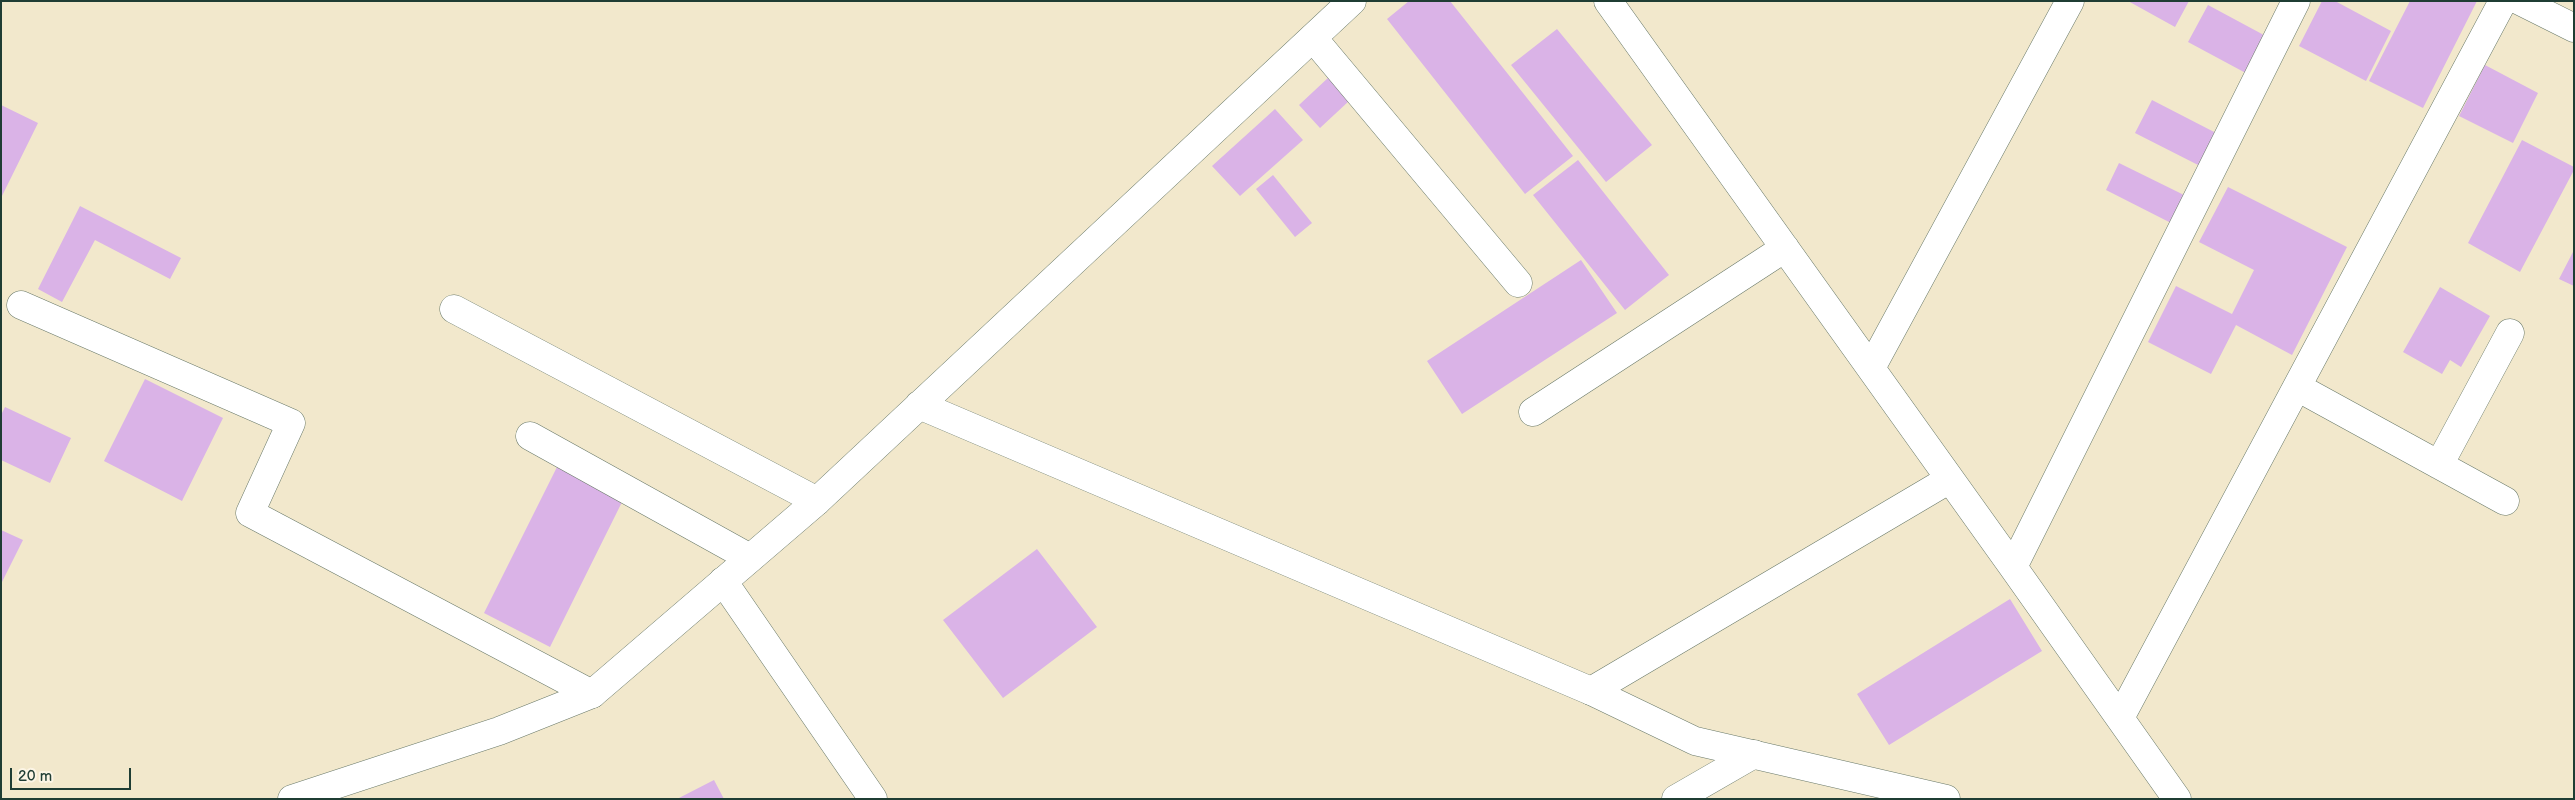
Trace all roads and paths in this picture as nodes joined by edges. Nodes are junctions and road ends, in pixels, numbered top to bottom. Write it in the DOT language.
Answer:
graph roads {
  1 [pos="1352,1"];
  2 [pos="1608,1"];
  3 [pos="2070,1"];
  4 [pos="2296,1"];
  5 [pos="2503,1"];
  6 [pos="2520,1"];
  7 [pos="2574,28"];
  8 [pos="1313,38"];
  9 [pos="1785,248"];
  10 [pos="1518,283"];
  11 [pos="21,305"];
  12 [pos="454,308"];
  13 [pos="2510,333"];
  14 [pos="1871,368"];
  15 [pos="2297,387"];
  16 [pos="919,405"];
  17 [pos="1533,412"];
  18 [pos="530,436"];
  19 [pos="2439,465"];
  20 [pos="1950,479"];
  21 [pos="817,501"];
  22 [pos="2505,501"];
  23 [pos="750,558"];
  24 [pos="2014,567"];
  25 [pos="723,581"];
  26 [pos="1590,691"];
  27 [pos="592,694"];
  28 [pos="2120,718"];
  29 [pos="1754,754"];
  30 [pos="1936,798"];
  31 [pos="292,799"];
  32 [pos="873,799"];
  33 [pos="1676,799"];
  34 [pos="2177,799"];
  1 -- 8 [label="street"];
  2 -- 9 [label="street"];
  3 -- 14 [label="street"];
  4 -- 24 [label="street"];
  5 -- 15 [label="street"];
  6 -- 7 [label="street"];
  8 -- 10 [label="street"];
  8 -- 16 [label="street"];
  9 -- 14 [label="street"];
  9 -- 17 [label="street"];
  11 -- 27 [label="street"];
  12 -- 21 [label="street"];
  13 -- 19 [label="street"];
  14 -- 20 [label="street"];
  15 -- 19 [label="street"];
  15 -- 28 [label="street"];
  16 -- 21 [label="street"];
  16 -- 26 [label="street"];
  18 -- 23 [label="street"];
  19 -- 22 [label="street"];
  20 -- 24 [label="street"];
  20 -- 26 [label="street"];
  21 -- 23 [label="street"];
  23 -- 25 [label="street"];
  24 -- 28 [label="street"];
  25 -- 27 [label="street"];
  25 -- 32 [label="street"];
  26 -- 29 [label="street"];
  27 -- 31 [label="street"];
  28 -- 34 [label="street"];
  29 -- 30 [label="street"];
  29 -- 33 [label="street"];
}
